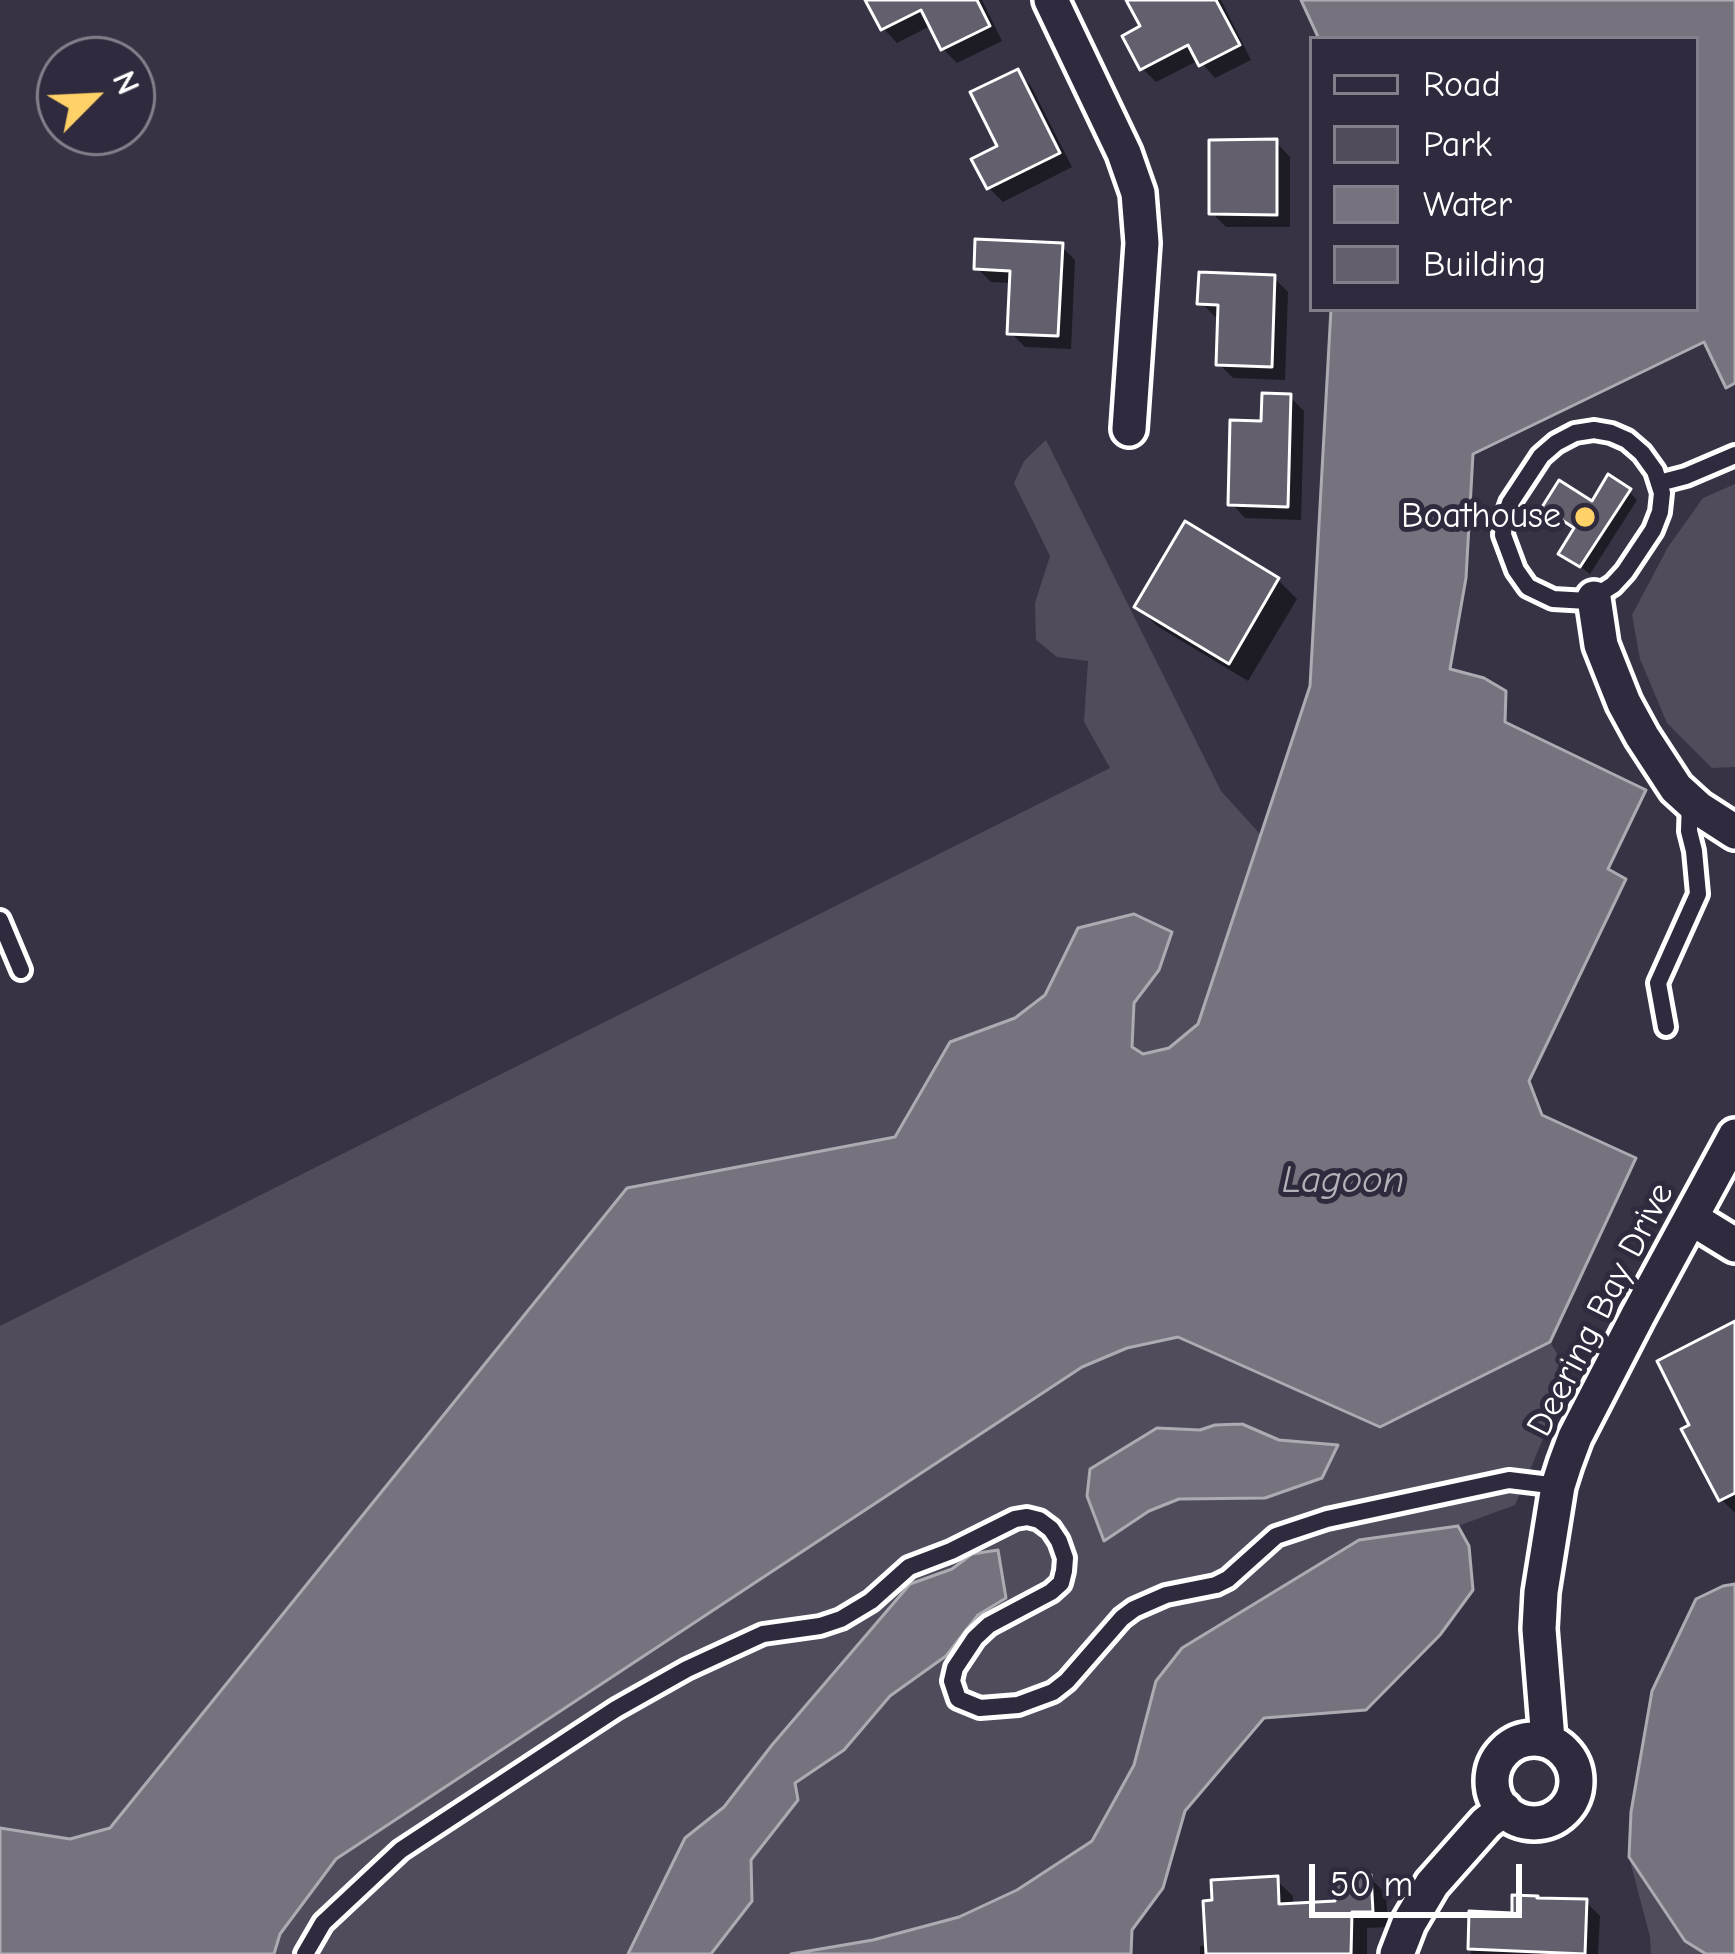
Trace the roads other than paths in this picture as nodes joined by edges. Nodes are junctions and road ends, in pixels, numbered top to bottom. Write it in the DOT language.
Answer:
graph roads {
  1 [pos="1051,0"];
  2 [pos="1130,429"];
  3 [pos="1735,455"];
  4 [pos="1659,483"];
  5 [pos="1594,598"];
  6 [pos="1690,801"];
  7 [pos="1735,832"];
  8 [pos="0,920"];
  9 [pos="21,970"];
  10 [pos="1666,1027"];
  11 [pos="1735,1136"];
  12 [pos="1691,1218"];
  13 [pos="1735,1245"];
  14 [pos="1558,1486"];
  15 [pos="1548,1741"];
  16 [pos="1504,1810"];
  17 [pos="304,1954"];
  18 [pos="1397,1954"];
  1 -- 2 [label="street"];
  3 -- 4 [label="lane"];
  4 -- 5 [label="lane"];
  4 -- 5 [label="lane"];
  5 -- 6 [label="street"];
  6 -- 7 [label="street"];
  6 -- 10 [label="lane"];
  8 -- 9 [label="lane"];
  11 -- 12 [label="street, Deering Bay Drive"];
  12 -- 13 [label="street"];
  12 -- 14 [label="street, Deering Bay Drive"];
  14 -- 15 [label="street, Deering Bay Drive"];
  14 -- 17 [label="lane"];
  15 -- 16 [label="street"];
  15 -- 16 [label="street, Deering Bay Drive"];
  16 -- 18 [label="street"];
}
